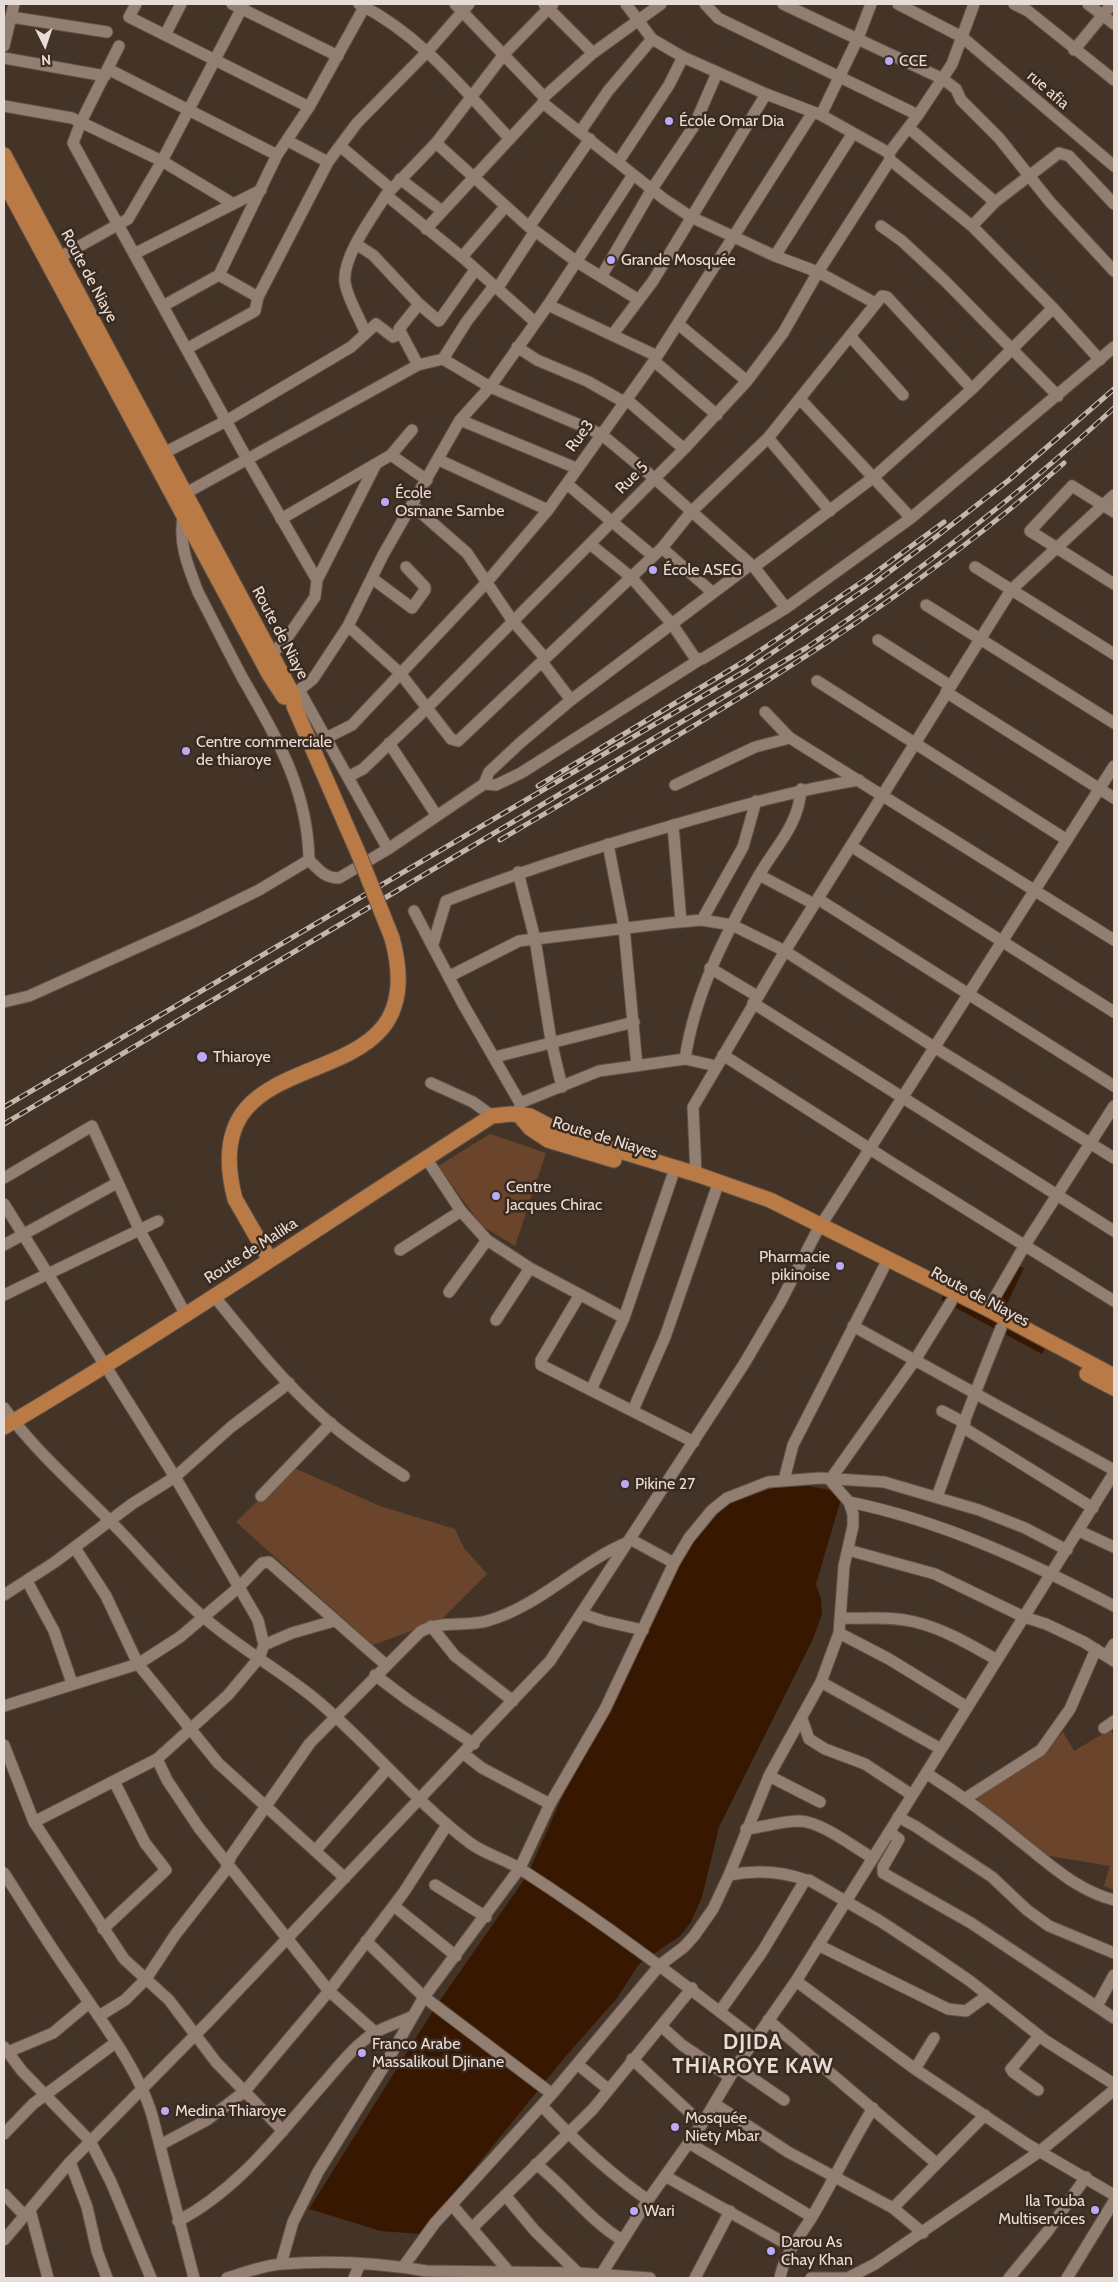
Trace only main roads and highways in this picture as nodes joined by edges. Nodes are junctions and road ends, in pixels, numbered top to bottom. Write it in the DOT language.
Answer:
graph roads {
  1 [pos="4,155"];
  2 [pos="4,181"];
  3 [pos="160,455"];
  4 [pos="296,697"];
  5 [pos="492,1116"];
  6 [pos="622,1157"];
  7 [pos="818,1229"];
  8 [pos="270,1260"];
  9 [pos="1114,1376"];
  10 [pos="1114,1388"];
  11 [pos="9,1424"];
  1 -- 3 [label="main road, Route de Niaye"];
  2 -- 3 [label="main road, Route de Niaye"];
  3 -- 4 [label="main road, Route de Niaye"];
  3 -- 4 [label="main road, Route de Niaye"];
  4 -- 8 [label="main road, bridge"];
  5 -- 6 [label="main road, Route de Niayes"];
  5 -- 8 [label="main road, Route de Malika"];
  6 -- 7 [label="main road, Route de Niayes"];
  6 -- 7 [label="main road, Route de Niayes"];
  7 -- 9 [label="main road, Route de Niayes"];
  7 -- 10 [label="main road, Route de Niayes"];
  8 -- 11 [label="main road, Route de Malika"];
}
